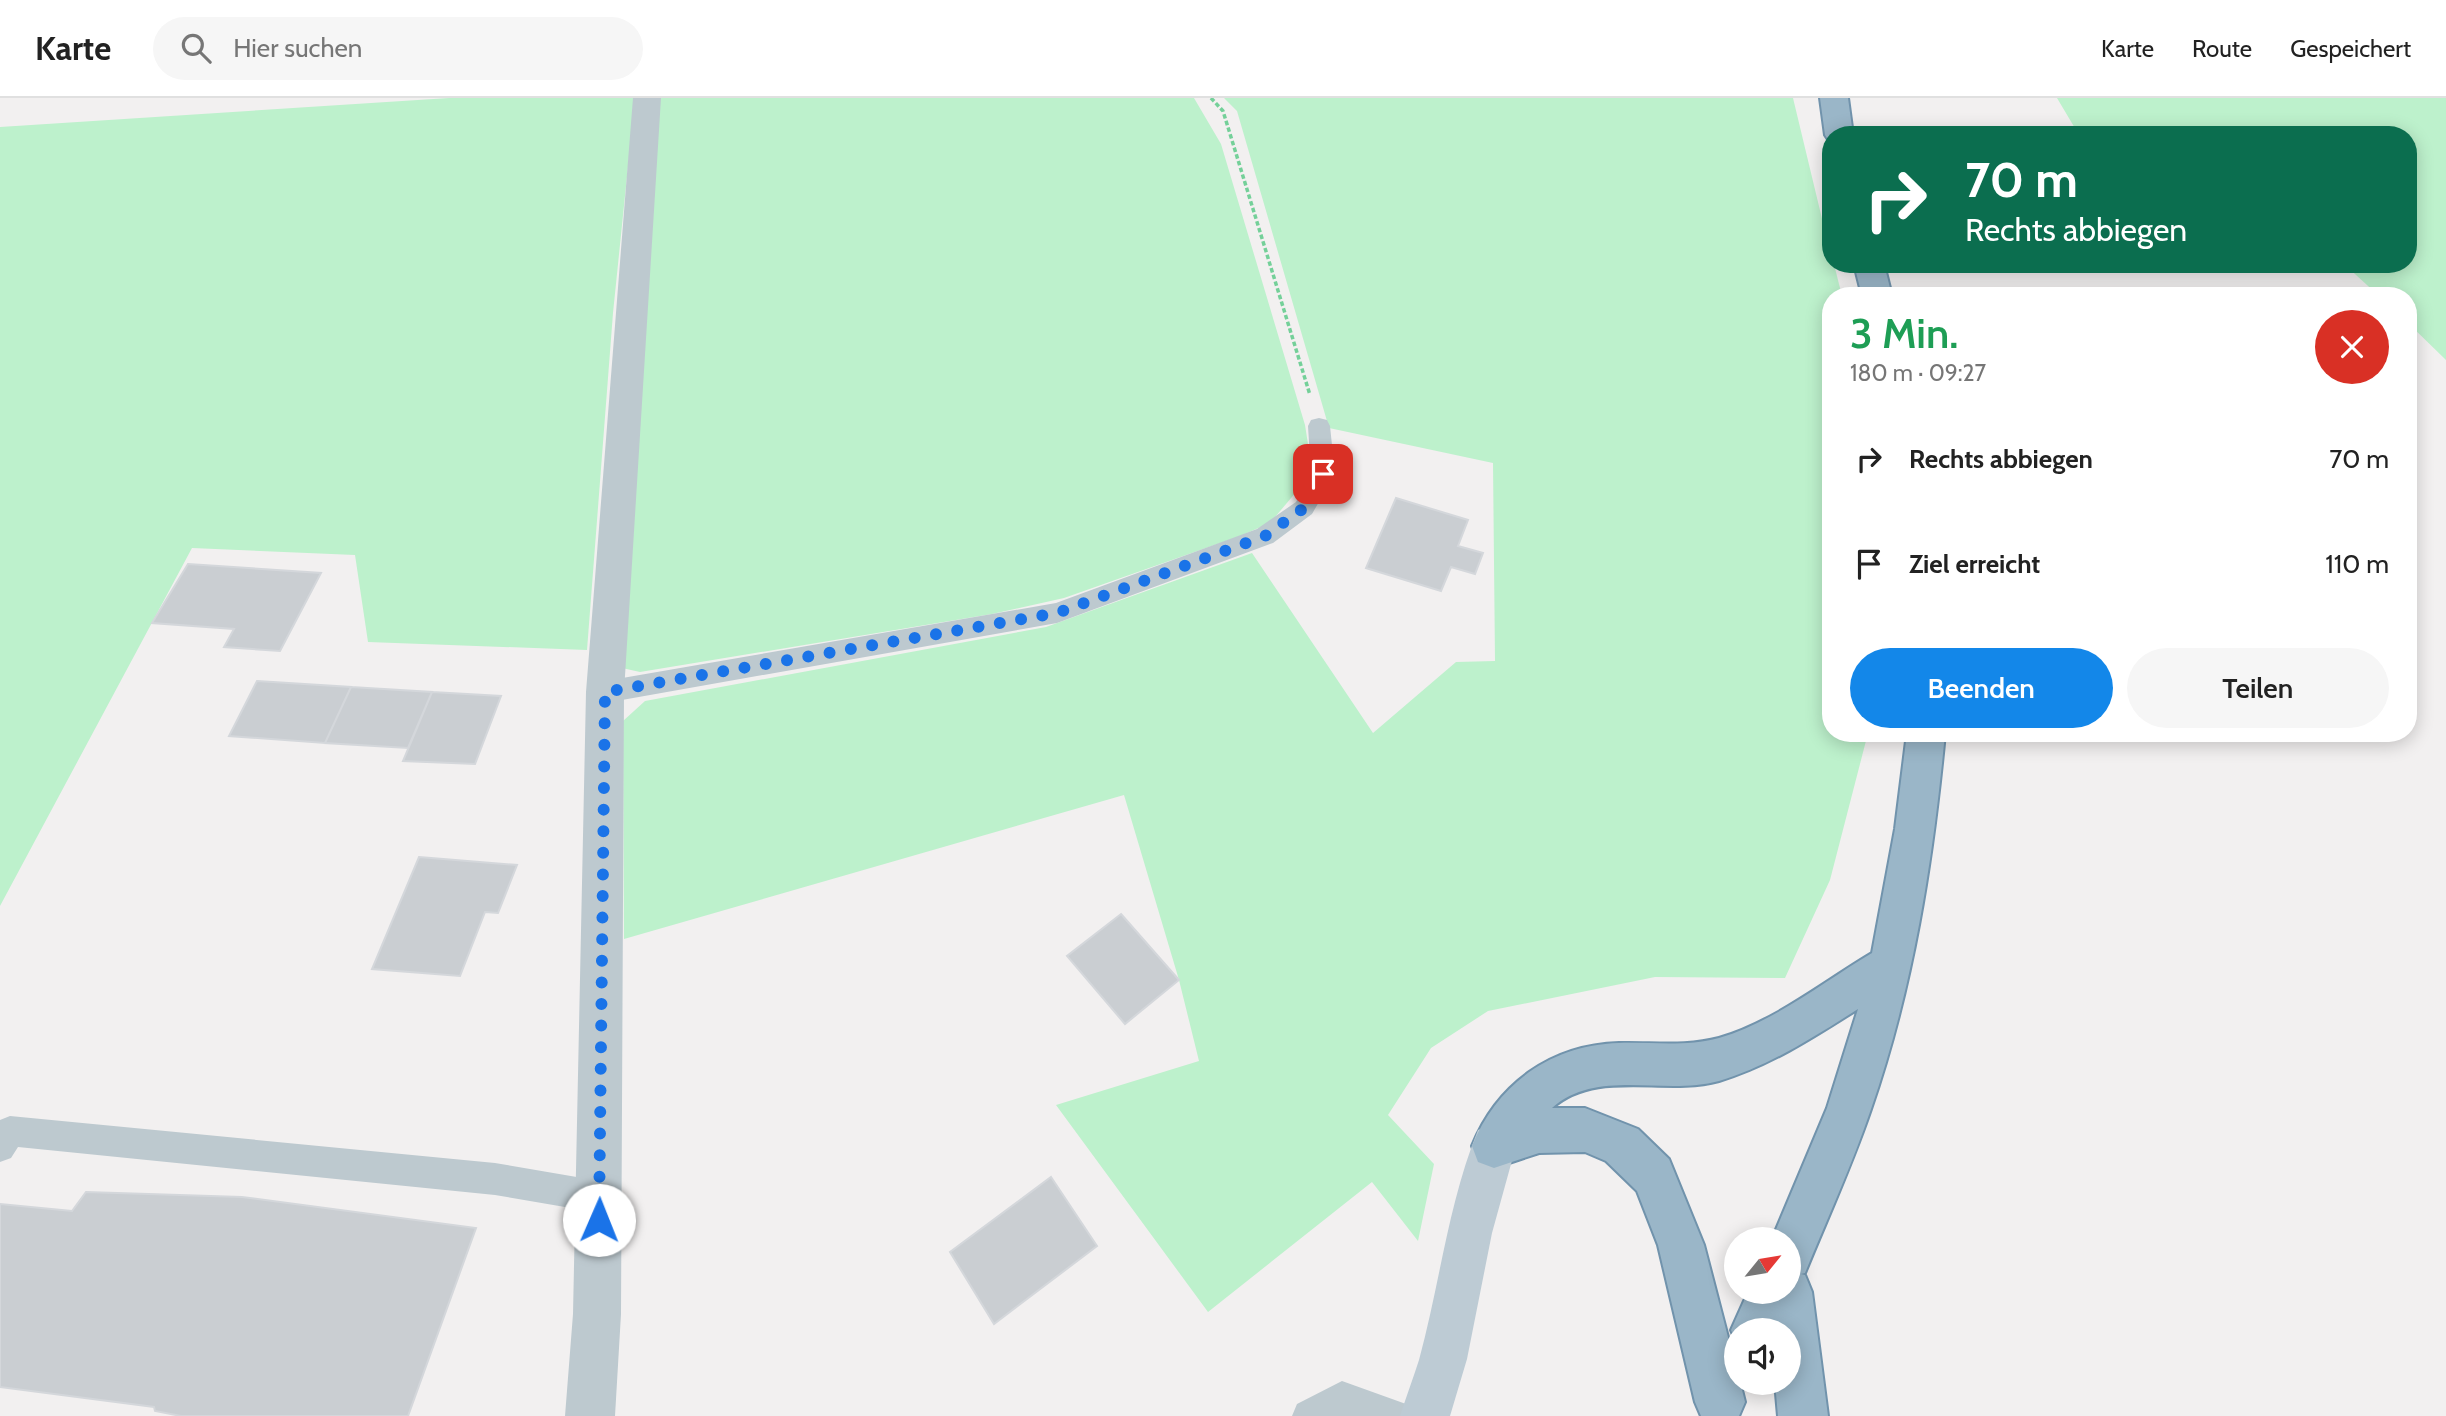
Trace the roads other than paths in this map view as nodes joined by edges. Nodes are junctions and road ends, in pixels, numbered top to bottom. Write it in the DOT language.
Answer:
graph roads {
  1 [pos="647,98"];
  2 [pos="1835,98"];
  3 [pos="1838,126"];
  4 [pos="1319,426"];
  5 [pos="605,692"];
  6 [pos="1925,742"];
  7 [pos="1889,965"];
  8 [pos="1494,1146"];
  9 [pos="0,1147"];
  10 [pos="600,1197"];
  11 [pos="1800,1227"];
  12 [pos="1789,1304"];
  13 [pos="1723,1396"];
  14 [pos="590,1416"];
  15 [pos="1309,1416"];
  16 [pos="1394,1416"];
  17 [pos="1425,1416"];
  18 [pos="1803,1416"];
  1 -- 5 [label="street"];
  2 -- 3 [label="highway"];
  4 -- 5 [label="lane"];
  5 -- 10 [label="street"];
  6 -- 7 [label="highway"];
  7 -- 8 [label="highway"];
  7 -- 11 [label="highway"];
  8 -- 13 [label="highway"];
  8 -- 17 [label="main road"];
  9 -- 10 [label="lane"];
  10 -- 14 [label="street"];
  12 -- 18 [label="highway"];
  15 -- 16 [label="lane"];
}
